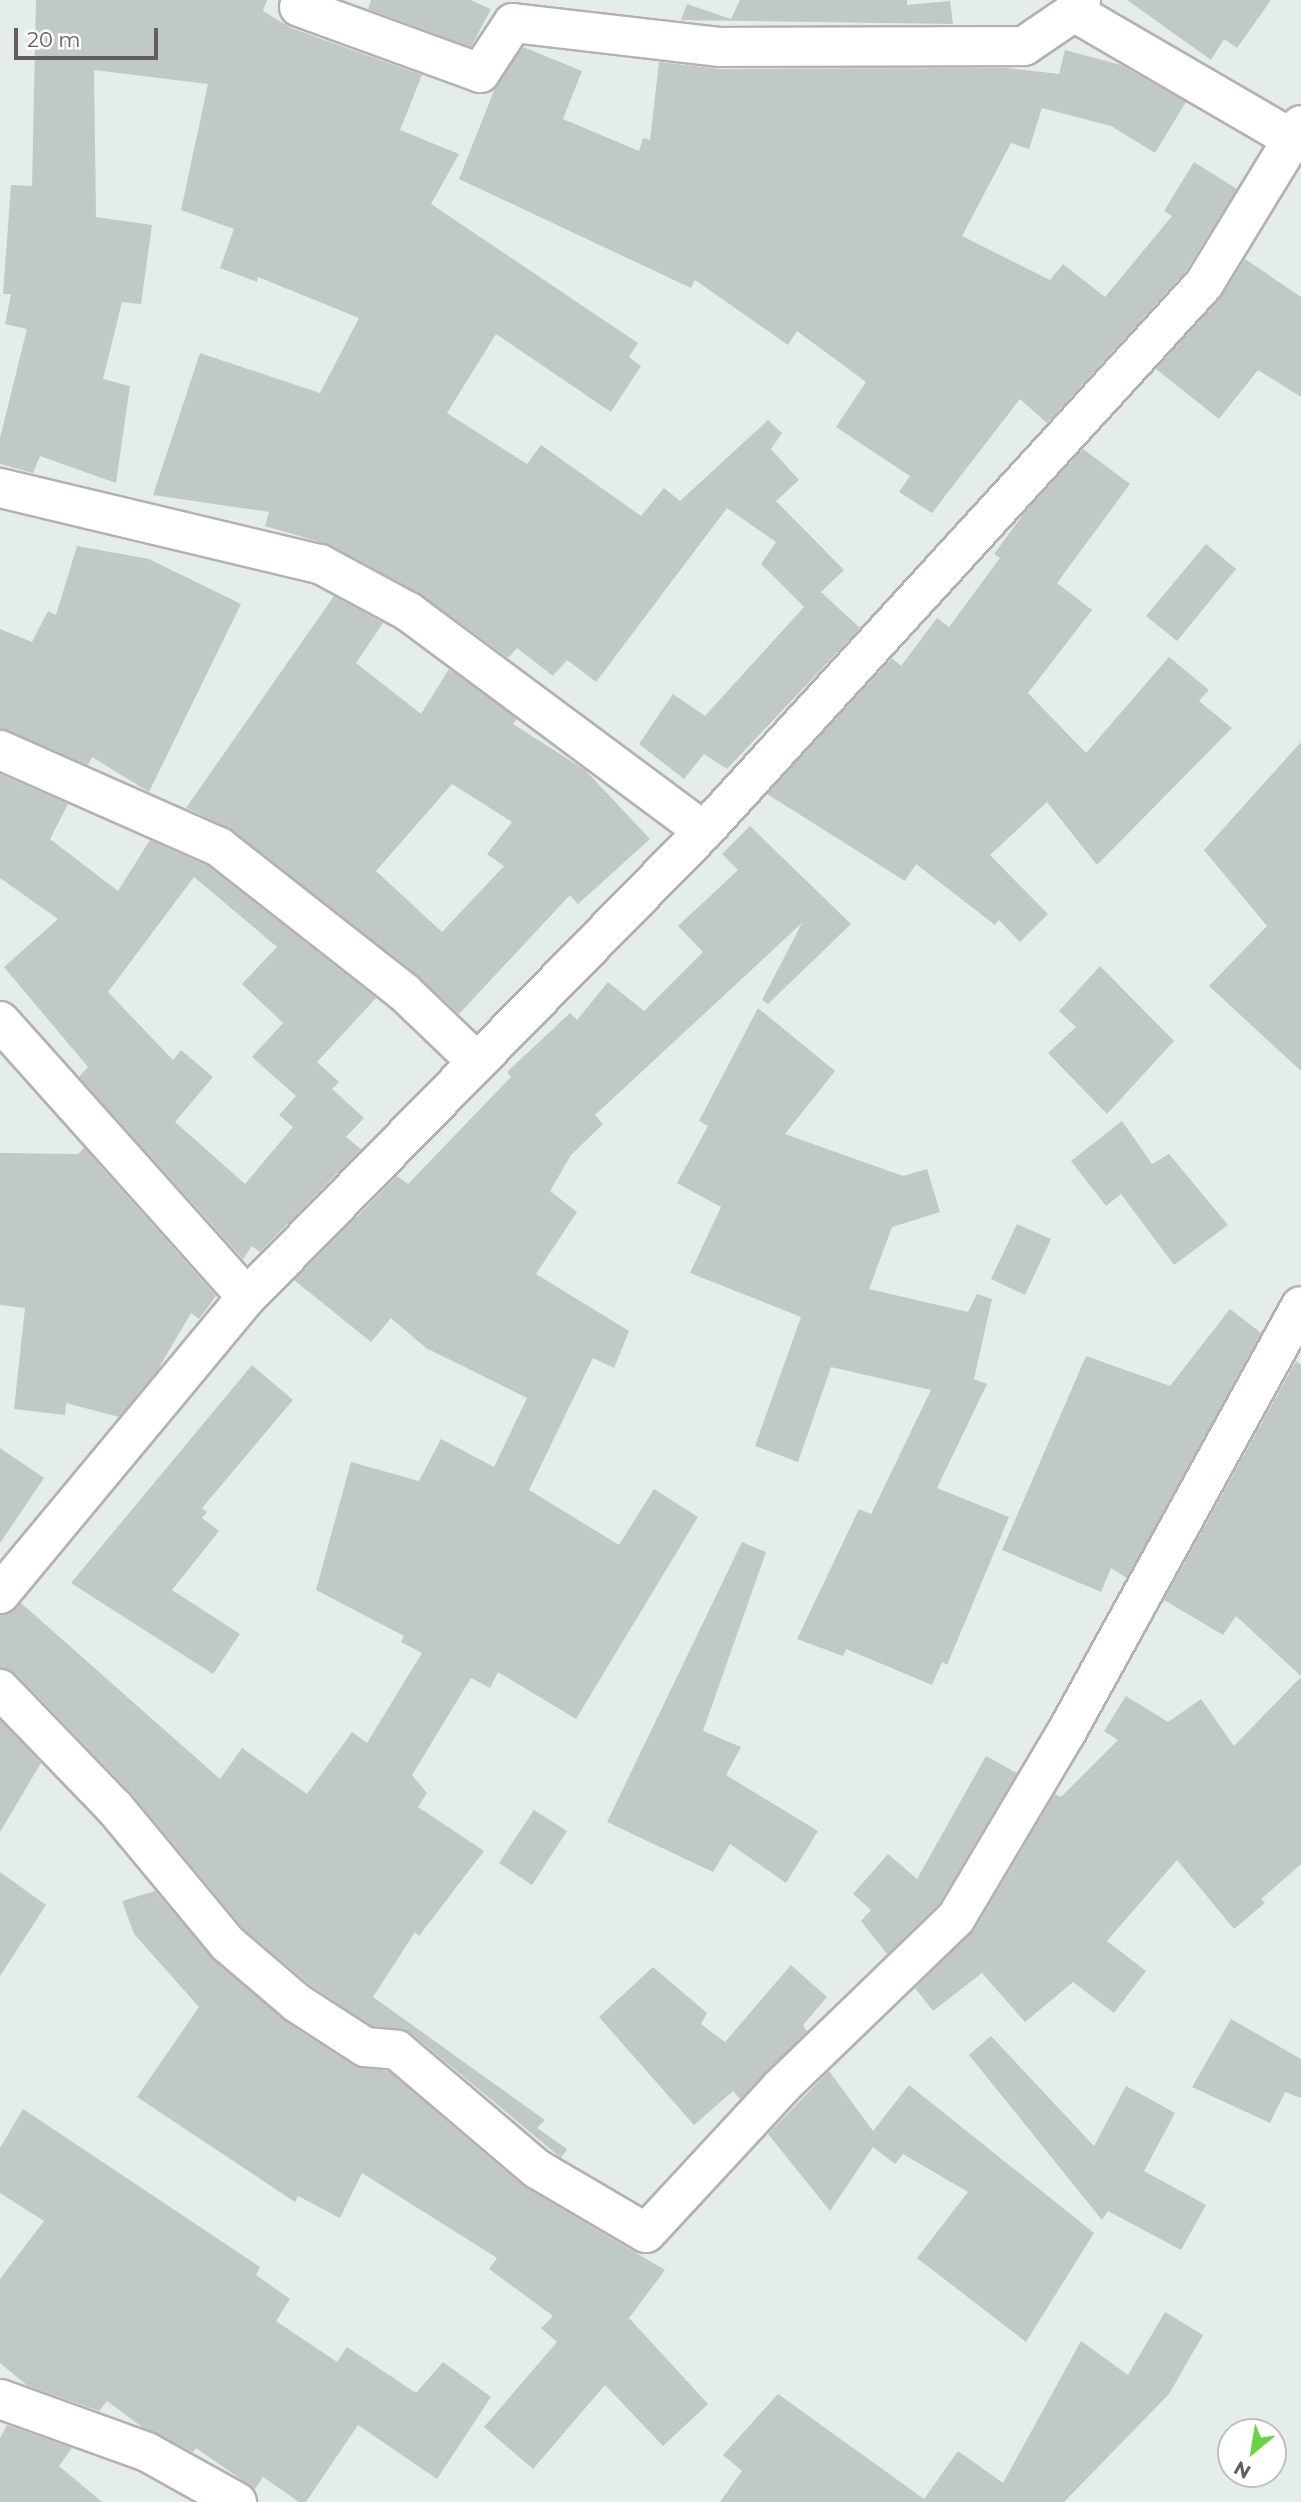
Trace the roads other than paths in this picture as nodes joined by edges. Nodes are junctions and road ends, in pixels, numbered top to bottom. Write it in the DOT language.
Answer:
graph roads {
  1 [pos="299,6"];
  2 [pos="1078,6"];
  3 [pos="1297,132"];
  4 [pos="0,488"];
  5 [pos="0,750"];
  6 [pos="704,831"];
  7 [pos="0,1021"];
  8 [pos="476,1061"];
  9 [pos="247,1297"];
  10 [pos="1301,1306"];
  11 [pos="0,1594"];
  12 [pos="0,1689"];
  13 [pos="0,2399"];
  14 [pos="237,2502"];
  1 -- 2 [label="street"];
  2 -- 3 [label="street"];
  3 -- 6 [label="street"];
  4 -- 6 [label="street"];
  5 -- 8 [label="street"];
  6 -- 8 [label="street"];
  7 -- 9 [label="street"];
  8 -- 9 [label="street"];
  9 -- 11 [label="street"];
  10 -- 12 [label="street"];
  13 -- 14 [label="street"];
}
